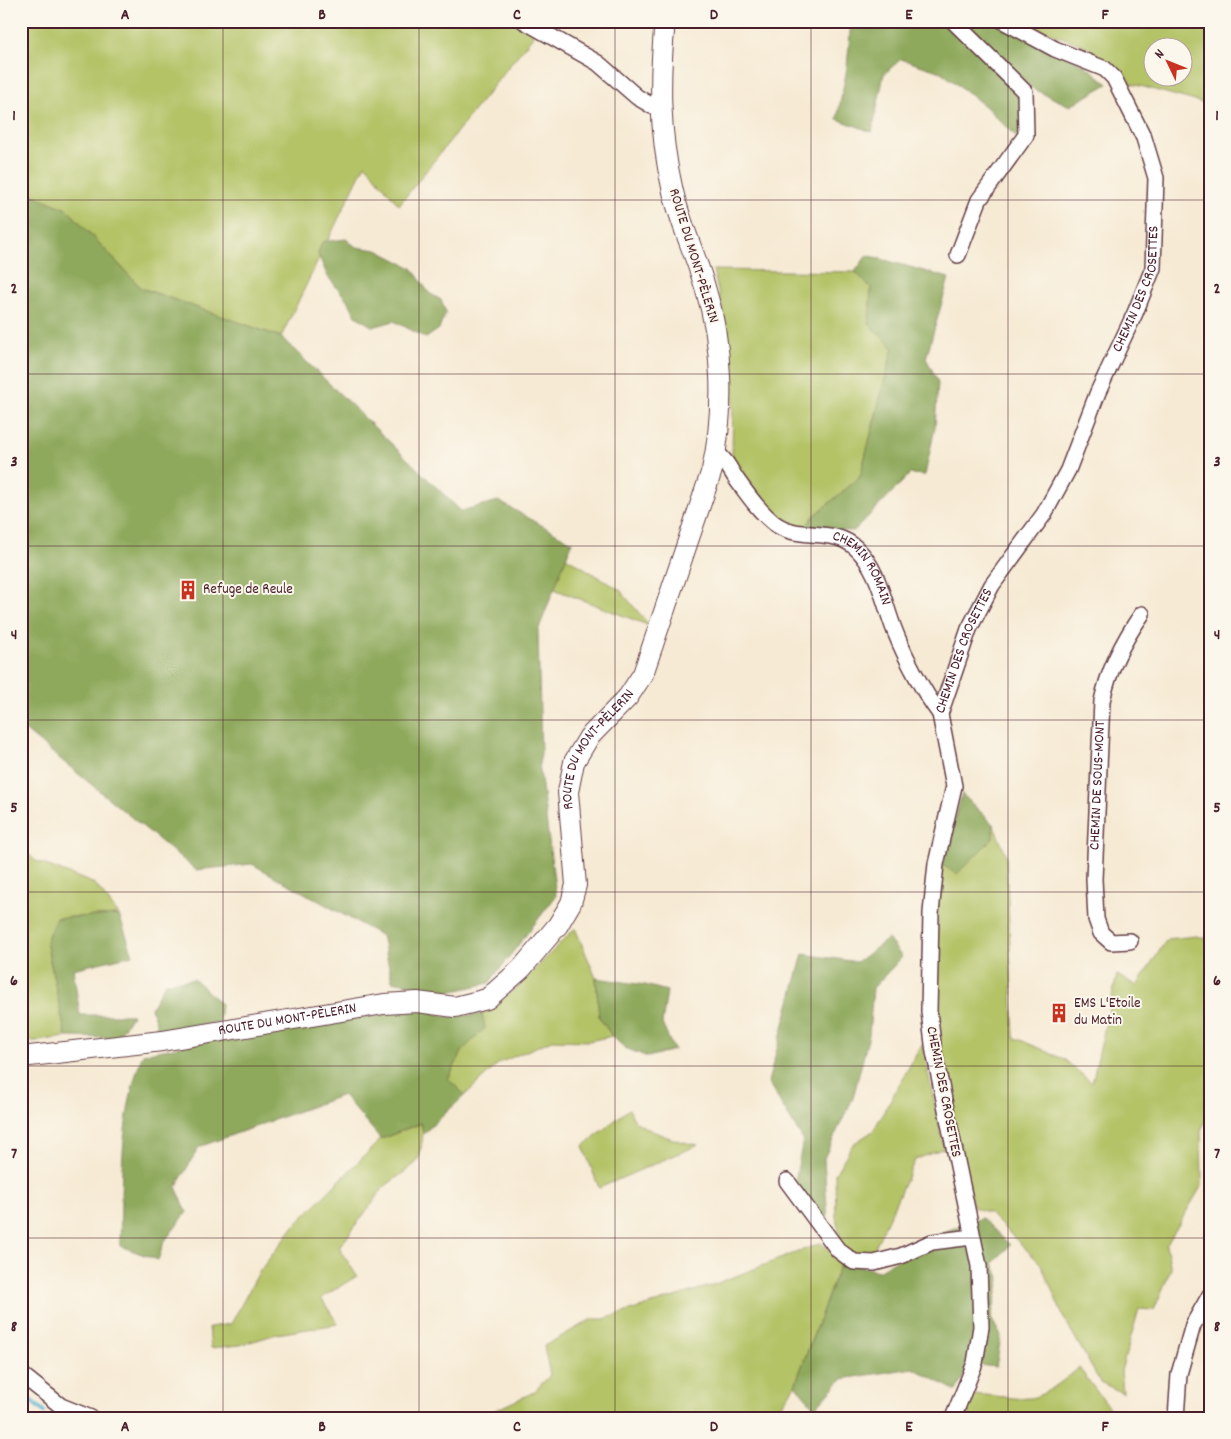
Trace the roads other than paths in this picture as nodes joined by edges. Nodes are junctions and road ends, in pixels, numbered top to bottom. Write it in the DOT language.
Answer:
graph roads {
  1 [pos="524,21"];
  2 [pos="664,21"];
  3 [pos="953,21"];
  4 [pos="1003,21"];
  5 [pos="660,107"];
  6 [pos="958,256"];
  7 [pos="716,453"];
  8 [pos="1142,614"];
  9 [pos="940,714"];
  10 [pos="1130,941"];
  11 [pos="21,1057"];
  12 [pos="787,1181"];
  13 [pos="972,1237"];
  14 [pos="1210,1295"];
  15 [pos="21,1374"];
  16 [pos="91,1418"];
  17 [pos="954,1418"];
  18 [pos="1176,1418"];
  1 -- 5 [label="street"];
  2 -- 5 [label="street, ROUTE DU MONT-PÈLERIN"];
  3 -- 6 [label="street"];
  4 -- 9 [label="street, CHEMIN DES CROSETTES"];
  5 -- 7 [label="street, ROUTE DU MONT-PÈLERIN"];
  7 -- 9 [label="street, CHEMIN ROMAIN"];
  7 -- 11 [label="street, ROUTE DU MONT-PÈLERIN"];
  8 -- 10 [label="street, CHEMIN DE SOUS-MONT"];
  9 -- 13 [label="street, CHEMIN DES CROSETTES"];
  12 -- 13 [label="street"];
  13 -- 17 [label="street, CHEMIN DES CROSETTES"];
  14 -- 18 [label="street"];
  15 -- 16 [label="street"];
}
